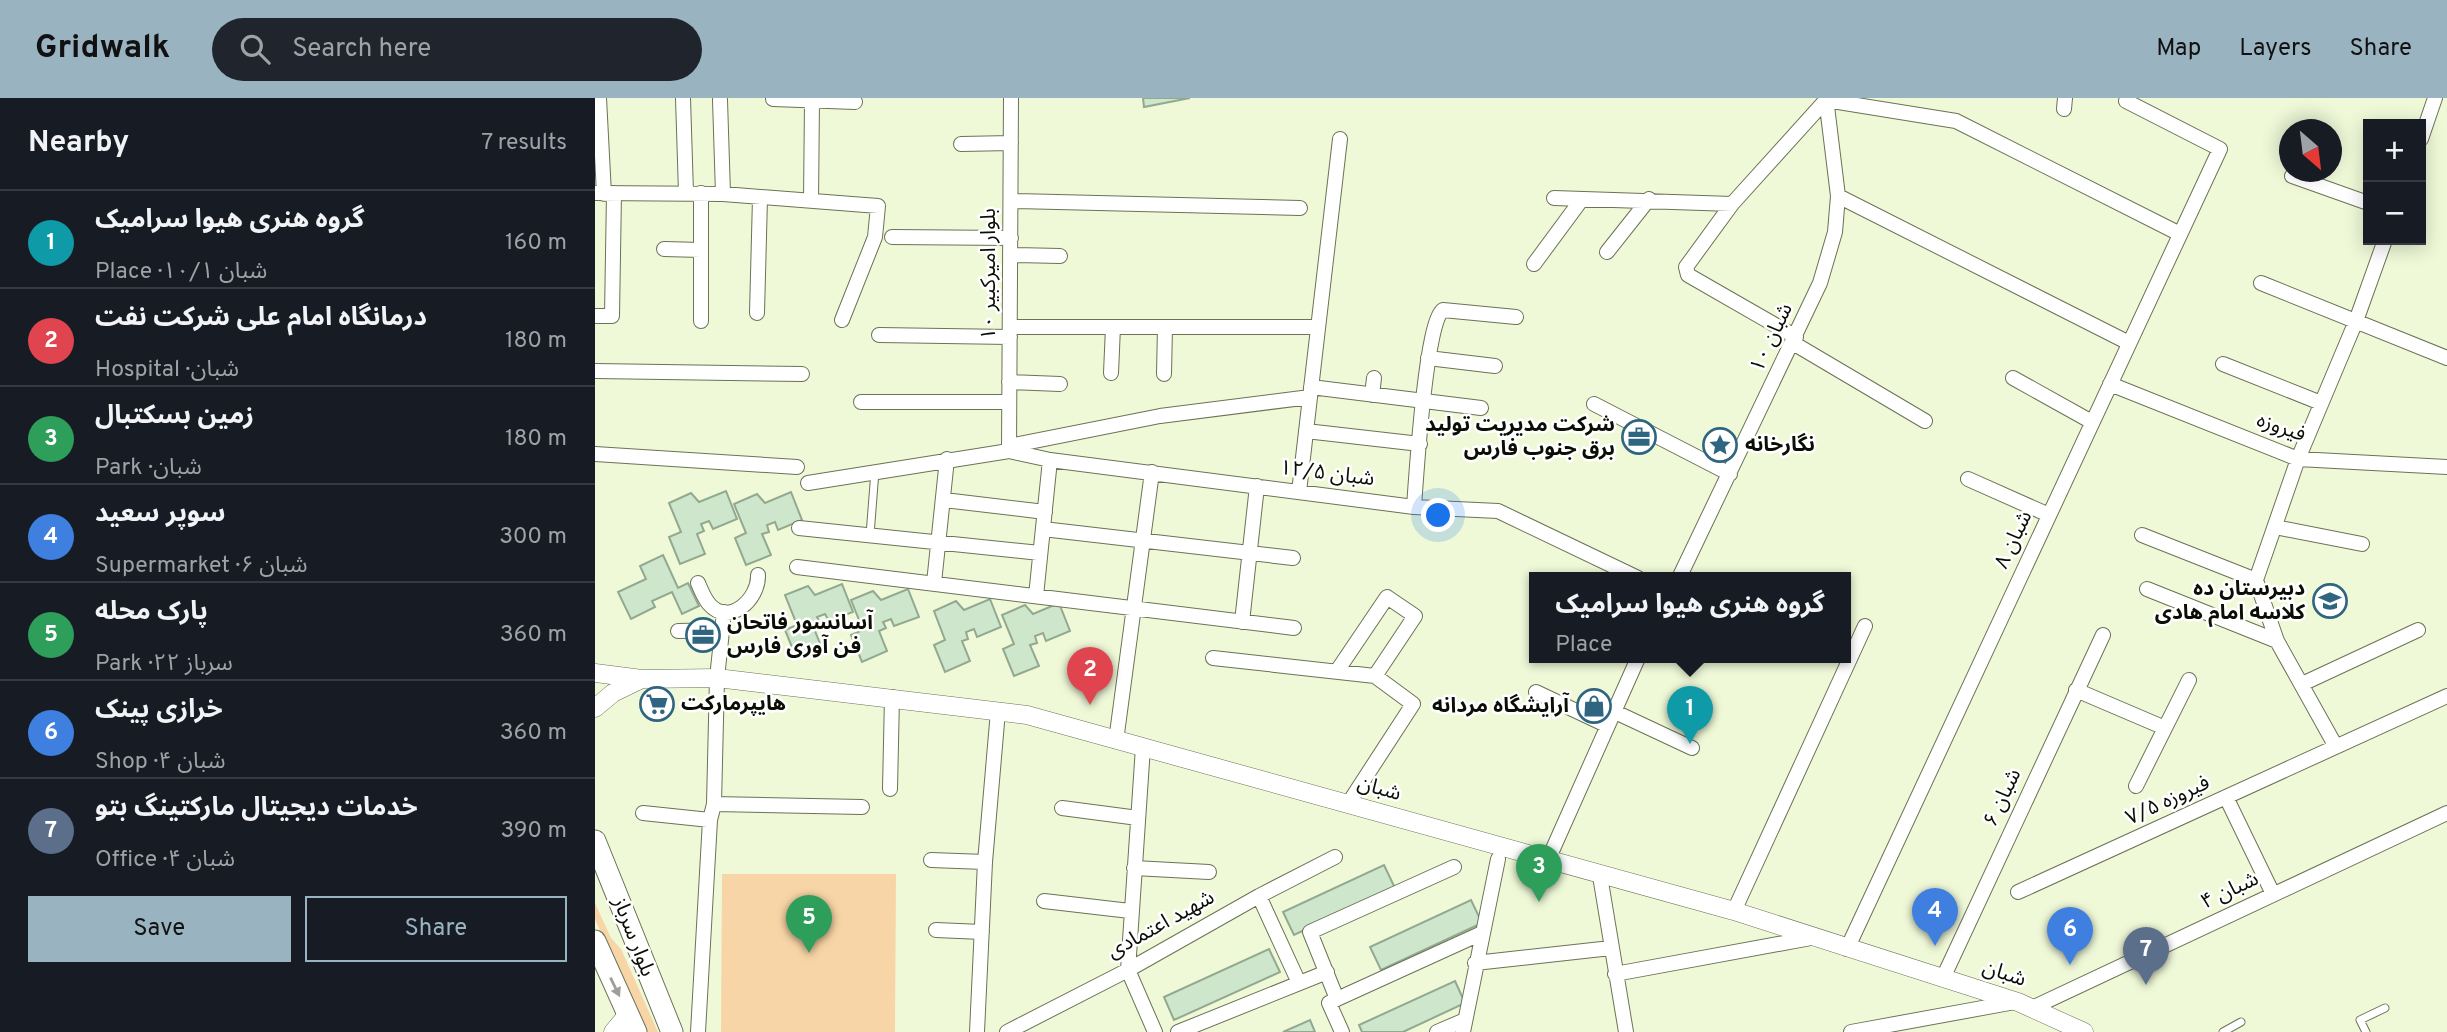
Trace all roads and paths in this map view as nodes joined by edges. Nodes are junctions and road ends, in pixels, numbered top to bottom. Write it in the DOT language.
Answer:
graph roads {
  1 [pos="599,98"];
  2 [pos="683,98"];
  3 [pos="1011,98"];
  4 [pos="2435,98"];
  5 [pos="773,99"];
  6 [pos="1826,99"];
  7 [pos="720,100"];
  8 [pos="812,100"];
  9 [pos="2126,101"];
  10 [pos="855,102"];
  11 [pos="2426,124"];
  12 [pos="1339,139"];
  13 [pos="1011,143"];
  14 [pos="961,144"];
  15 [pos="2309,182"];
  16 [pos="604,193"];
  17 [pos="694,193"];
  18 [pos="723,194"];
  19 [pos="1838,196"];
  20 [pos="760,198"];
  21 [pos="1554,198"];
  22 [pos="1582,199"];
  23 [pos="1649,199"];
  24 [pos="811,201"];
  25 [pos="1011,201"];
  26 [pos="2363,201"];
  27 [pos="1732,204"];
  28 [pos="1300,208"];
  29 [pos="2180,234"];
  30 [pos="892,237"];
  31 [pos="1011,239"];
  32 [pos="2383,245"];
  33 [pos="664,249"];
  34 [pos="701,250"];
  35 [pos="1607,252"];
  36 [pos="1010,255"];
  37 [pos="1060,256"];
  38 [pos="1534,264"];
  39 [pos="2261,283"];
  40 [pos="757,313"];
  41 [pos="595,316"];
  42 [pos="1515,317"];
  43 [pos="842,320"];
  44 [pos="701,321"];
  45 [pos="2355,321"];
  46 [pos="1113,327"];
  47 [pos="1165,327"];
  48 [pos="1311,327"];
  49 [pos="1010,332"];
  50 [pos="879,335"];
  51 [pos="1794,340"];
  52 [pos="2129,343"];
  53 [pos="1428,358"];
  54 [pos="2447,358"];
  55 [pos="2223,364"];
  56 [pos="1495,366"];
  57 [pos="595,371"];
  58 [pos="1111,373"];
  59 [pos="802,374"];
  60 [pos="1164,374"];
  61 [pos="1374,378"];
  62 [pos="2013,378"];
  63 [pos="1009,382"];
  64 [pos="1061,384"];
  65 [pos="2110,384"];
  66 [pos="1311,392"];
  67 [pos="1372,395"];
  68 [pos="861,402"];
  69 [pos="1009,402"];
  70 [pos="1424,402"];
  71 [pos="2321,403"];
  72 [pos="1594,404"];
  73 [pos="1481,408"];
  74 [pos="1925,421"];
  75 [pos="2092,422"];
  76 [pos="1306,430"];
  77 [pos="1420,444"];
  78 [pos="1009,448"];
  79 [pos="595,454"];
  80 [pos="947,459"];
  81 [pos="2298,459"];
  82 [pos="1050,460"];
  83 [pos="797,467"];
  84 [pos="2447,467"];
  85 [pos="875,471"];
  86 [pos="1152,472"];
  87 [pos="1730,474"];
  88 [pos="1968,479"];
  89 [pos="808,483"];
  90 [pos="1257,486"];
  91 [pos="1299,492"];
  92 [pos="944,500"];
  93 [pos="1414,507"];
  94 [pos="1045,512"];
  95 [pos="2049,515"];
  96 [pos="2275,527"];
  97 [pos="799,528"];
  98 [pos="1043,529"];
  99 [pos="870,536"];
  100 [pos="2142,536"];
  101 [pos="1144,540"];
  102 [pos="939,543"];
  103 [pos="2362,544"];
  104 [pos="1040,553"];
  105 [pos="1248,553"];
  106 [pos="1293,558"];
  107 [pos="797,567"];
  108 [pos="1625,572"];
  109 [pos="1682,572"];
  110 [pos="758,575"];
  111 [pos="2256,580"];
  112 [pos="698,583"];
  113 [pos="934,583"];
  114 [pos="2147,589"];
  115 [pos="1036,596"];
  116 [pos="1134,608"];
  117 [pos="724,612"];
  118 [pos="1242,622"];
  119 [pos="1865,626"];
  120 [pos="1294,628"];
  121 [pos="723,630"];
  122 [pos="2418,630"];
  123 [pos="678,631"];
  124 [pos="2103,635"];
  125 [pos="2277,641"];
  126 [pos="1851,656"];
  127 [pos="1213,658"];
  128 [pos="1636,663"];
  129 [pos="1848,663"];
  130 [pos="1337,671"];
  131 [pos="595,673"];
  132 [pos="1375,676"];
  133 [pos="642,678"];
  134 [pos="717,678"];
  135 [pos="2189,680"];
  136 [pos="2302,684"];
  137 [pos="2077,690"];
  138 [pos="1536,692"];
  139 [pos="2447,696"];
  140 [pos="893,697"];
  141 [pos="595,708"];
  142 [pos="998,711"];
  143 [pos="1613,711"];
  144 [pos="1606,725"];
  145 [pos="2165,728"];
  146 [pos="1116,741"];
  147 [pos="2335,746"];
  148 [pos="1143,747"];
  149 [pos="1692,748"];
  150 [pos="2136,786"];
  151 [pos="890,789"];
  152 [pos="2227,797"];
  153 [pos="714,804"];
  154 [pos="1348,804"];
  155 [pos="862,807"];
  156 [pos="1062,808"];
  157 [pos="643,814"];
  158 [pos="2447,814"];
  159 [pos="1138,818"];
  160 [pos="710,820"];
  161 [pos="597,853"];
  162 [pos="1335,857"];
  163 [pos="1498,859"];
  164 [pos="931,860"];
  165 [pos="1548,860"];
  166 [pos="985,862"];
  167 [pos="1454,867"];
  168 [pos="1134,868"];
  169 [pos="1209,872"];
  170 [pos="1600,876"];
  171 [pos="2018,892"];
  172 [pos="2273,894"];
  173 [pos="1259,896"];
  174 [pos="1044,901"];
  175 [pos="1130,911"];
  176 [pos="1734,911"];
  177 [pos="936,930"];
  178 [pos="982,932"];
  179 [pos="1482,933"];
  180 [pos="1811,938"];
  181 [pos="595,941"];
  182 [pos="1611,948"];
  183 [pos="1847,949"];
  184 [pos="1475,963"];
  185 [pos="1128,970"];
  186 [pos="1327,972"];
  187 [pos="1615,974"];
  188 [pos="1943,978"];
  189 [pos="1299,984"];
  190 [pos="1338,999"];
  191 [pos="2025,1005"];
  192 [pos="2385,1008"];
  193 [pos="2241,1022"];
  194 [pos="632,1023"];
  195 [pos="1464,1026"];
  196 [pos="1013,1031"];
  197 [pos="613,1032"];
  198 [pos="672,1032"];
  199 [pos="698,1032"];
  200 [pos="977,1032"];
  201 [pos="1155,1032"];
  202 [pos="1178,1032"];
  203 [pos="1342,1032"];
  204 [pos="1437,1032"];
  205 [pos="1626,1032"];
  206 [pos="1851,1032"];
  207 [pos="2084,1032"];
  208 [pos="2223,1032"];
  209 [pos="2366,1032"];
  1 -- 16 [label="street"];
  2 -- 17 [label="street"];
  3 -- 13 [label="street, ۱۰ بلوار امیرکبیر"];
  4 -- 11 [label="street"];
  5 -- 8 [label="street"];
  6 -- 19 [label="street, ۱۰ شبان"];
  6 -- 27 [label="street"];
  6 -- 29 [label="street"];
  7 -- 18 [label="street"];
  8 -- 10 [label="street"];
  8 -- 24 [label="street"];
  9 -- 29 [label="street, ۸ شبان"];
  12 -- 66 [label="street"];
  13 -- 14 [label="street"];
  13 -- 25 [label="street, ۱۰ بلوار امیرکبیر"];
  15 -- 26 [label="street"];
  16 -- 17 [label="street"];
  16 -- 41 [label="street"];
  17 -- 18 [label="street"];
  17 -- 34 [label="street"];
  18 -- 20 [label="street"];
  19 -- 51 [label="street, ۱۰ شبان"];
  19 -- 52 [label="street"];
  20 -- 24 [label="street"];
  20 -- 40 [label="street"];
  21 -- 22 [label="street"];
  22 -- 23 [label="street"];
  22 -- 38 [label="street"];
  23 -- 27 [label="street"];
  23 -- 35 [label="street"];
  24 -- 43 [label="street"];
  25 -- 28 [label="street"];
  25 -- 31 [label="street, ۱۰ بلوار امیرکبیر"];
  27 -- 51 [label="street"];
  29 -- 52 [label="street, ۸ شبان"];
  30 -- 31 [label="street"];
  31 -- 36 [label="street, ۱۰ بلوار امیرکبیر"];
  32 -- 45 [label="street"];
  33 -- 34 [label="street"];
  34 -- 44 [label="street"];
  36 -- 37 [label="street"];
  36 -- 49 [label="street, ۱۰ بلوار امیرکبیر"];
  39 -- 45 [label="street"];
  42 -- 53 [label="street"];
  45 -- 54 [label="street"];
  45 -- 71 [label="street"];
  46 -- 47 [label="street"];
  46 -- 49 [label="street"];
  46 -- 58 [label="street"];
  47 -- 48 [label="street"];
  47 -- 60 [label="street"];
  49 -- 50 [label="street"];
  49 -- 63 [label="street, ۱۰ بلوار امیرکبیر"];
  51 -- 74 [label="street"];
  51 -- 87 [label="street, ۱۰ شبان"];
  52 -- 65 [label="street, ۸ شبان"];
  53 -- 56 [label="street"];
  53 -- 70 [label="street"];
  55 -- 71 [label="street"];
  57 -- 59 [label="street"];
  61 -- 67 [label="street"];
  62 -- 75 [label="street"];
  63 -- 64 [label="street"];
  63 -- 69 [label="street, ۱۰ بلوار امیرکبیر"];
  65 -- 75 [label="street, ۸ شبان"];
  65 -- 81 [label="street, فیروزه"];
  66 -- 67 [label="street"];
  66 -- 76 [label="street"];
  66 -- 78 [label="street"];
  67 -- 70 [label="street"];
  68 -- 69 [label="street"];
  69 -- 78 [label="street, ۱۰ بلوار امیرکبیر"];
  70 -- 73 [label="street"];
  70 -- 77 [label="street"];
  71 -- 81 [label="street"];
  72 -- 87 [label="street"];
  75 -- 95 [label="street, ۸ شبان"];
  76 -- 77 [label="street"];
  76 -- 91 [label="street"];
  77 -- 93 [label="street"];
  78 -- 80 [label="street"];
  78 -- 82 [label="street, ۱۲/۵ شبان"];
  79 -- 83 [label="street"];
  80 -- 85 [label="street"];
  80 -- 92 [label="street"];
  81 -- 84 [label="street, فیروزه"];
  81 -- 96 [label="street"];
  82 -- 86 [label="street, ۱۲/۵ شبان"];
  82 -- 94 [label="street"];
  85 -- 89 [label="street"];
  85 -- 99 [label="lane"];
  86 -- 90 [label="street, ۱۲/۵ شبان"];
  86 -- 101 [label="street"];
  87 -- 109 [label="street, ۱۰ شبان"];
  88 -- 95 [label="street"];
  90 -- 91 [label="street, ۱۲/۵ شبان"];
  90 -- 105 [label="street"];
  91 -- 93 [label="street, ۱۲/۵ شبان"];
  92 -- 94 [label="street"];
  92 -- 102 [label="street"];
  93 -- 108 [label="street, ۱۲/۵ شبان"];
  94 -- 98 [label="street"];
  95 -- 183 [label="street, ۸ شبان"];
  96 -- 103 [label="street"];
  96 -- 111 [label="street"];
  97 -- 99 [label="street"];
  98 -- 101 [label="street"];
  98 -- 104 [label="street"];
  99 -- 102 [label="street"];
  100 -- 111 [label="street"];
  101 -- 105 [label="street"];
  101 -- 116 [label="street"];
  102 -- 104 [label="street"];
  102 -- 113 [label="street"];
  104 -- 115 [label="street"];
  105 -- 106 [label="street"];
  105 -- 118 [label="street"];
  107 -- 113 [label="street"];
  110 -- 117 [label="street"];
  111 -- 125 [label="street"];
  112 -- 117 [label="street"];
  113 -- 115 [label="street"];
  114 -- 125 [label="street"];
  115 -- 116 [label="street"];
  116 -- 118 [label="street"];
  116 -- 146 [label="street"];
  117 -- 121 [label="street"];
  118 -- 120 [label="street"];
  119 -- 126 [label="street"];
  121 -- 123 [label="street"];
  121 -- 134 [label="street"];
  122 -- 136 [label="street"];
  124 -- 137 [label="street, ۶ شبان"];
  125 -- 136 [label="street"];
  127 -- 130 [label="street"];
  128 -- 143 [label="street"];
  129 -- 176 [label="street"];
  130 -- 132 [label="street"];
  130 -- 132 [label="street"];
  131 -- 133 [label="street, شبان"];
  132 -- 154 [label="street"];
  133 -- 134 [label="street, شبان"];
  133 -- 141 [label="street"];
  134 -- 140 [label="street, شبان"];
  134 -- 153 [label="street"];
  135 -- 145 [label="street"];
  136 -- 147 [label="street"];
  137 -- 145 [label="street"];
  137 -- 188 [label="street, ۶ شبان"];
  138 -- 144 [label="street"];
  139 -- 147 [label="street, ۷/۵ فیروزه"];
  140 -- 142 [label="street, شبان"];
  140 -- 151 [label="street"];
  142 -- 146 [label="street, شبان"];
  142 -- 166 [label="street"];
  143 -- 144 [label="street"];
  143 -- 149 [label="street"];
  144 -- 165 [label="street"];
  145 -- 150 [label="street"];
  146 -- 148 [label="street, شبان"];
  147 -- 152 [label="street, ۷/۵ فیروزه"];
  148 -- 154 [label="street, شبان"];
  148 -- 159 [label="street"];
  152 -- 171 [label="street, ۷/۵ فیروزه"];
  152 -- 172 [label="street"];
  153 -- 155 [label="street"];
  153 -- 160 [label="street"];
  154 -- 165 [label="street, شبان"];
  156 -- 159 [label="street"];
  157 -- 160 [label="street"];
  158 -- 172 [label="street, ۴ شبان"];
  159 -- 168 [label="street"];
  160 -- 199 [label="street"];
  161 -- 198 [label="main road, بلوار سرباز"];
  162 -- 173 [label="street, شهید اعتمادی"];
  163 -- 179 [label="street"];
  164 -- 166 [label="street"];
  165 -- 170 [label="street, شبان"];
  166 -- 178 [label="street"];
  167 -- 186 [label="street"];
  168 -- 169 [label="street"];
  168 -- 175 [label="street"];
  170 -- 176 [label="street, شبان"];
  170 -- 182 [label="street"];
  172 -- 191 [label="street, ۴ شبان"];
  173 -- 185 [label="street, شهید اعتمادی"];
  173 -- 189 [label="street"];
  174 -- 175 [label="street"];
  175 -- 185 [label="street"];
  176 -- 180 [label="street, شبان"];
  177 -- 178 [label="street"];
  178 -- 200 [label="street"];
  179 -- 184 [label="street"];
  179 -- 190 [label="street"];
  180 -- 183 [label="street, شبان"];
  180 -- 187 [label="street"];
  181 -- 194 [label="main road, بلوار سرباز, one-way"];
  182 -- 184 [label="street"];
  182 -- 187 [label="street"];
  183 -- 188 [label="street, شبان"];
  184 -- 195 [label="street"];
  185 -- 196 [label="street, شهید اعتمادی"];
  185 -- 201 [label="street"];
  186 -- 189 [label="street"];
  186 -- 190 [label="street"];
  187 -- 205 [label="street"];
  188 -- 191 [label="street, شبان"];
  189 -- 202 [label="street"];
  190 -- 203 [label="street"];
  191 -- 206 [label="street, ۴ شبان"];
  191 -- 207 [label="street, شبان"];
  192 -- 209 [label="lane"];
  193 -- 208 [label="lane"];
  194 -- 197 [label="street"];
  195 -- 204 [label="street"];
}
